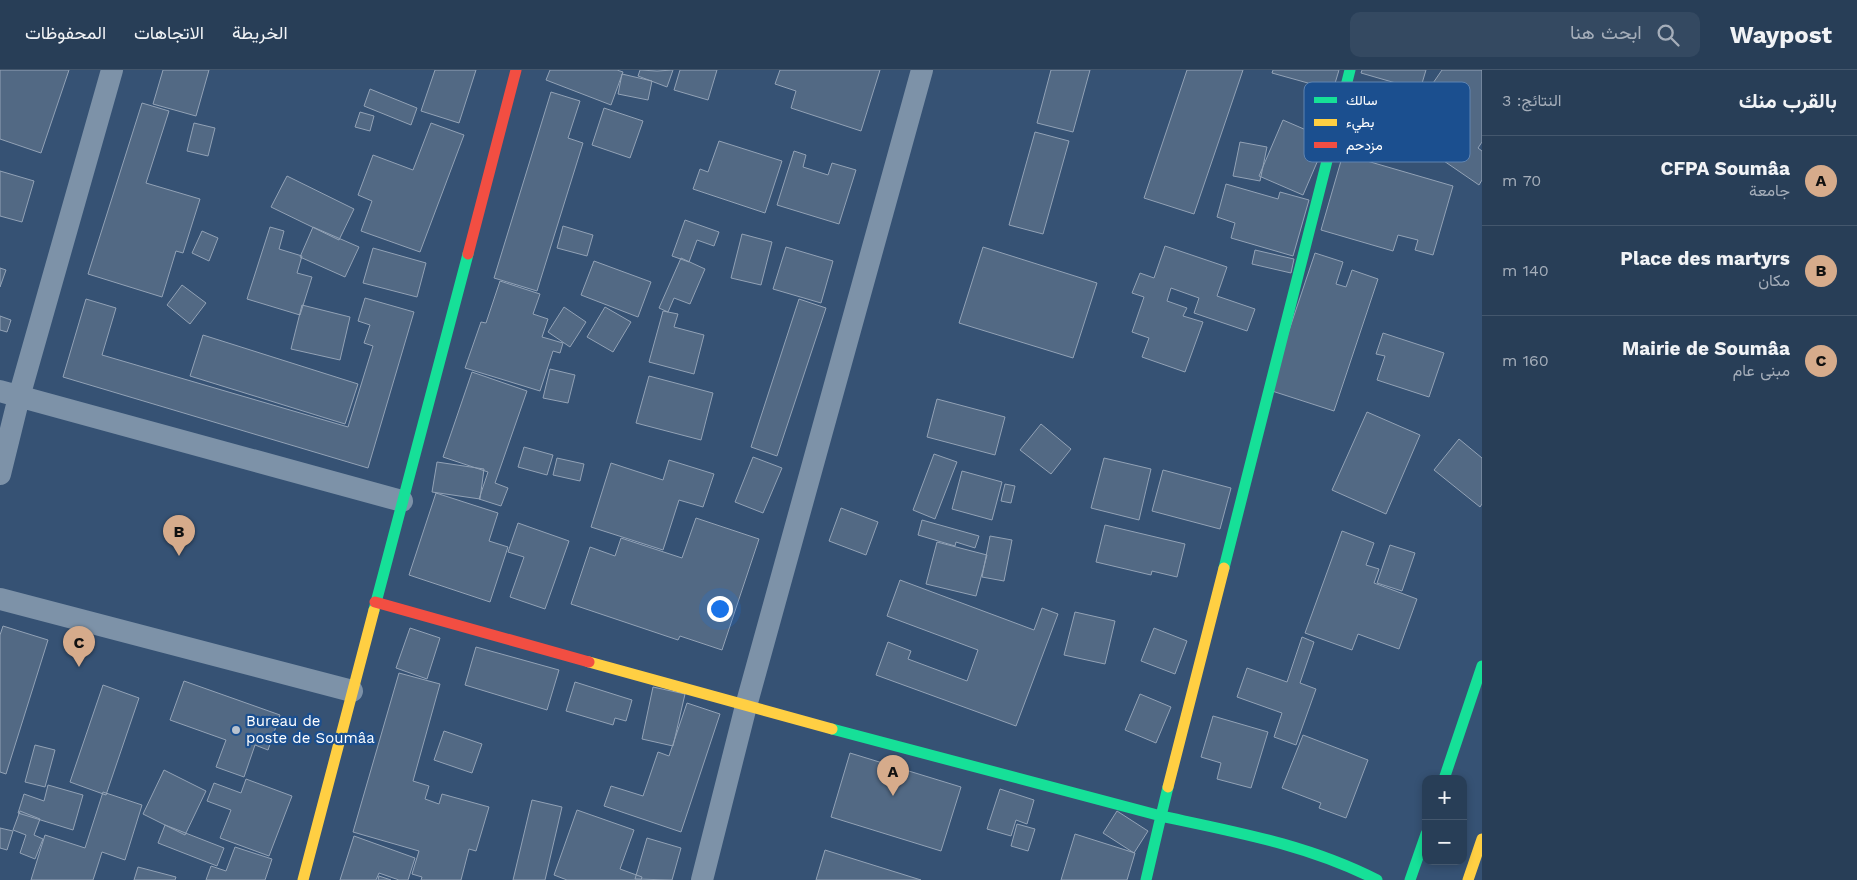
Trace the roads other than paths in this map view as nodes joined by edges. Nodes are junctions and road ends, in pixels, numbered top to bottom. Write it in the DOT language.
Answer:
graph roads {
  1 [pos="112,70"];
  2 [pos="516,70"];
  3 [pos="922,70"];
  4 [pos="1327,162"];
  5 [pos="10,394"];
  6 [pos="0,474"];
  7 [pos="402,501"];
  8 [pos="0,599"];
  9 [pos="375,602"];
  10 [pos="1482,666"];
  11 [pos="352,691"];
  12 [pos="746,706"];
  13 [pos="1445,775"];
  14 [pos="1161,816"];
  15 [pos="1482,839"];
  16 [pos="1422,846"];
  17 [pos="303,880"];
  18 [pos="702,880"];
  19 [pos="1146,880"];
  20 [pos="1377,880"];
  21 [pos="1410,880"];
  22 [pos="1468,880"];
  1 -- 5 [label="street"];
  2 -- 7 [label="main road"];
  3 -- 12 [label="street"];
  4 -- 14 [label="main road"];
  5 -- 6 [label="street"];
  5 -- 7 [label="street"];
  7 -- 9 [label="main road"];
  8 -- 11 [label="street"];
  9 -- 11 [label="main road"];
  9 -- 12 [label="main road"];
  10 -- 13 [label="main road"];
  11 -- 17 [label="main road"];
  12 -- 14 [label="main road"];
  12 -- 18 [label="street"];
  14 -- 19 [label="main road"];
  14 -- 20 [label="main road"];
  15 -- 22 [label="main road"];
  16 -- 21 [label="main road"];
}
